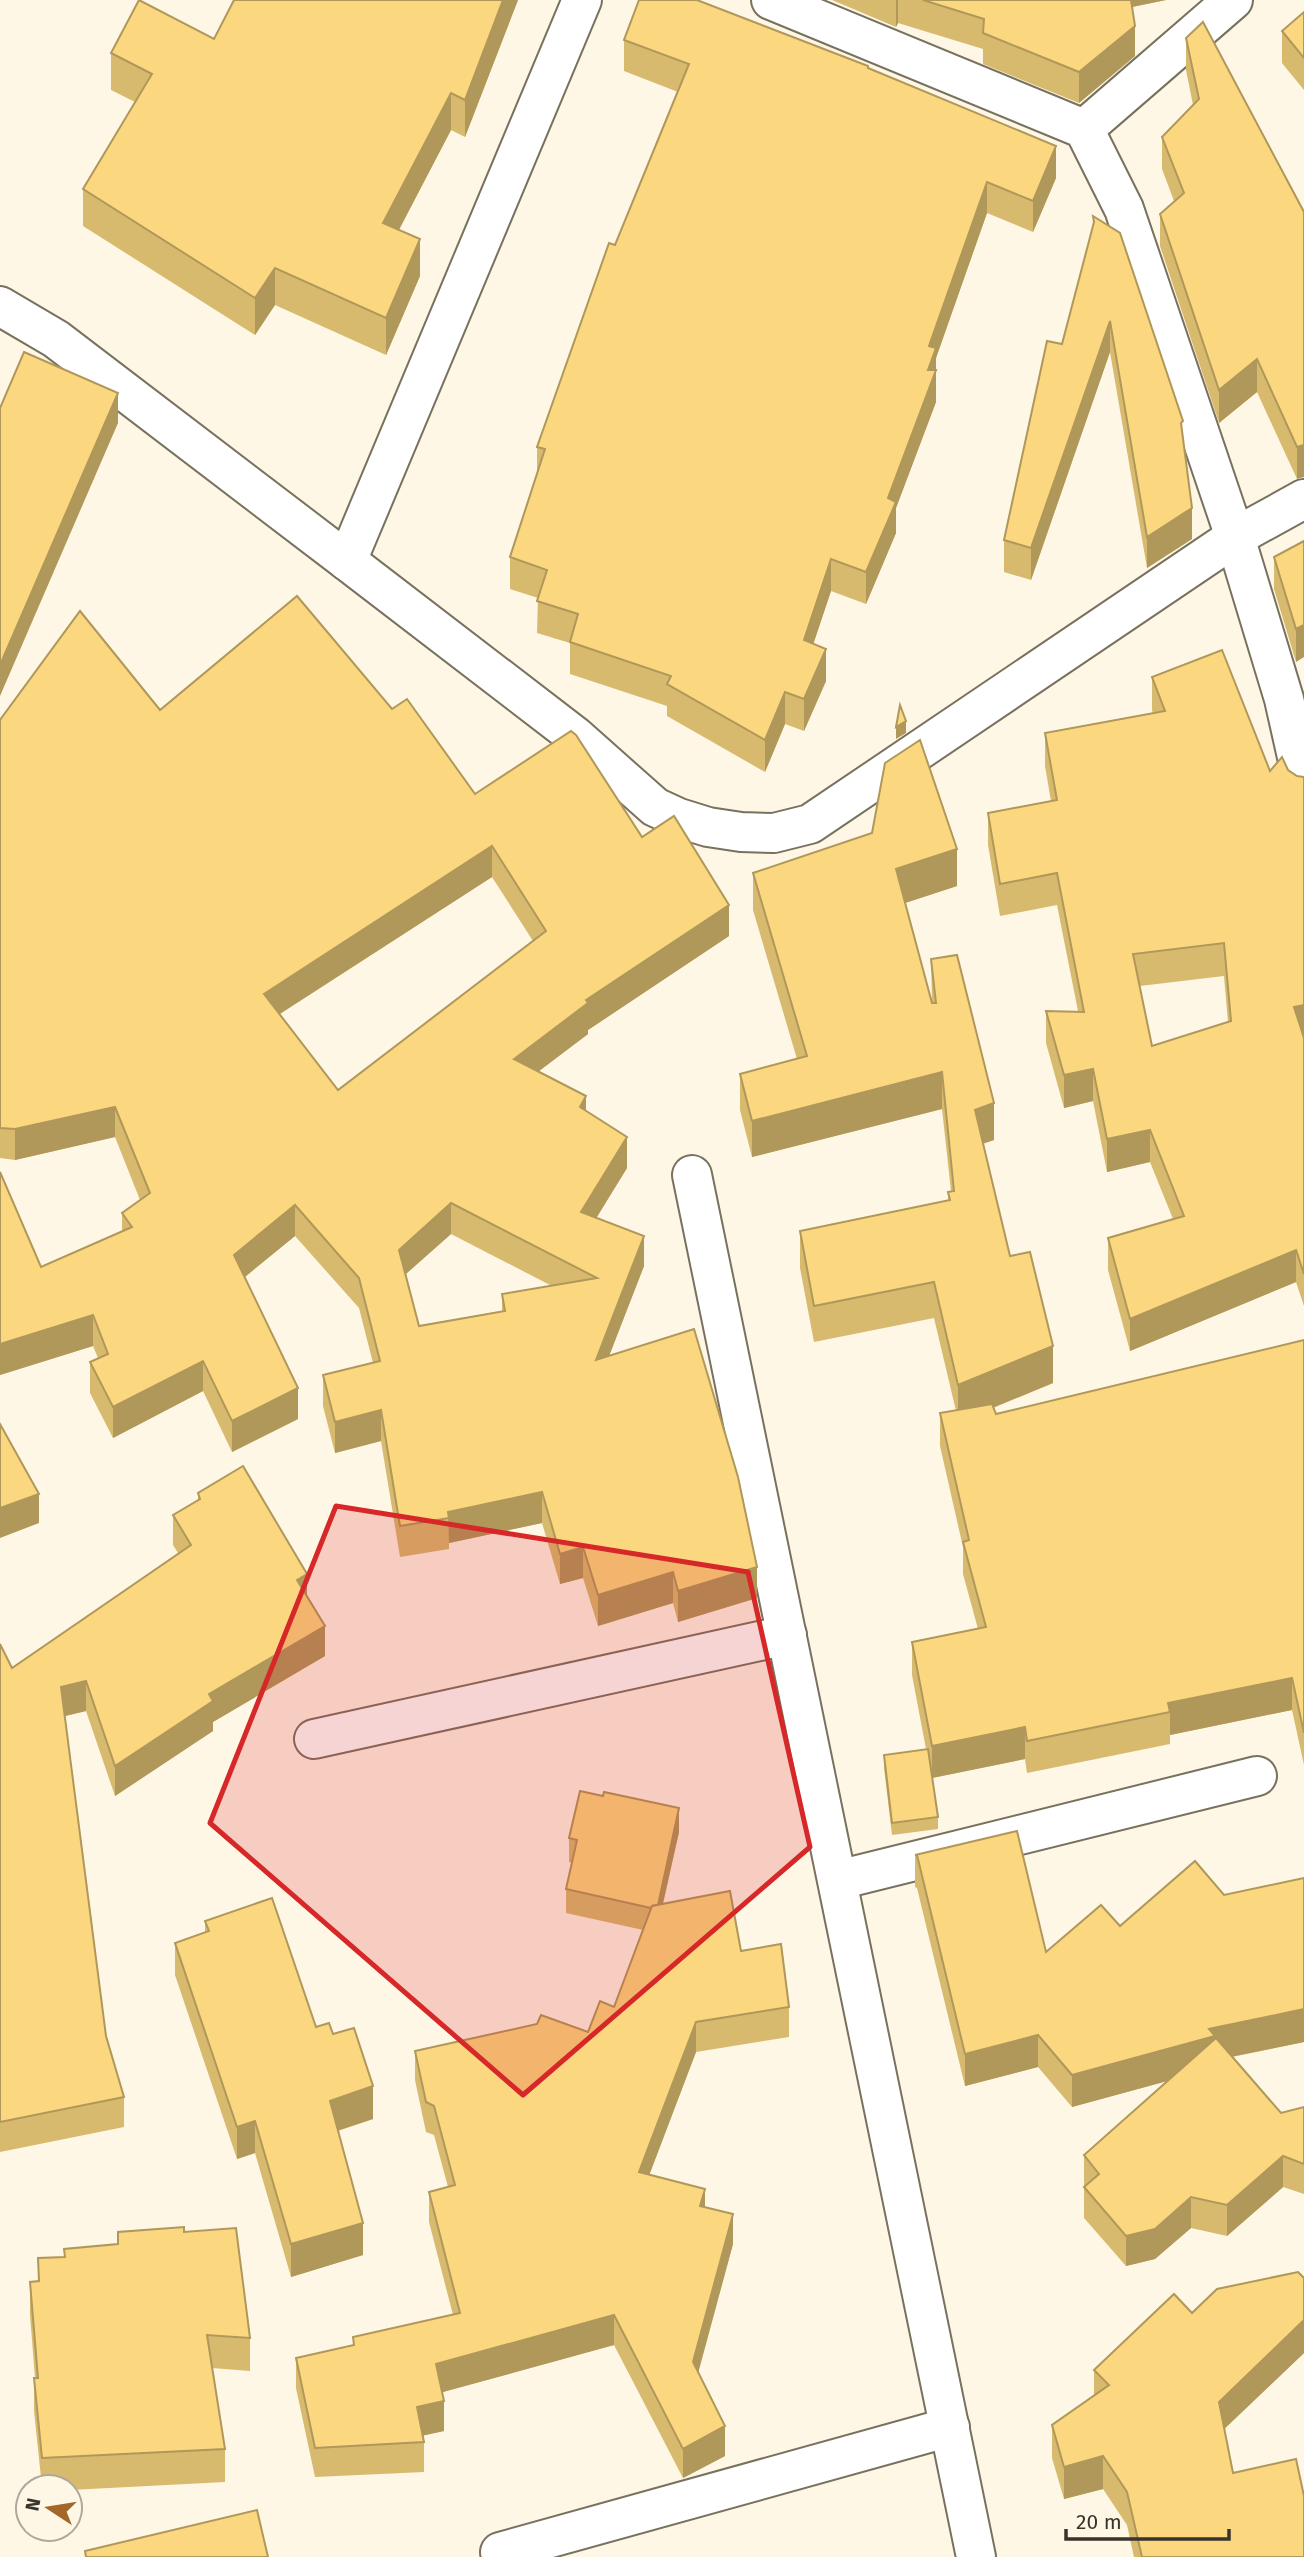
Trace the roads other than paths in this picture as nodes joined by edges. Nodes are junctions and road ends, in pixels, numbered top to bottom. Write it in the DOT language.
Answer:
graph roads {
  1 [pos="582,0"];
  2 [pos="771,0"];
  3 [pos="1233,0"];
  4 [pos="1084,128"];
  5 [pos="0,306"];
  6 [pos="1304,499"];
  7 [pos="1235,537"];
  8 [pos="346,561"];
  9 [pos="1304,788"];
  10 [pos="692,1175"];
  11 [pos="787,1635"];
  12 [pos="314,1739"];
  13 [pos="1257,1776"];
  14 [pos="838,1880"];
  15 [pos="950,2427"];
  16 [pos="500,2553"];
  17 [pos="976,2557"];
  1 -- 8 [label="street"];
  2 -- 4 [label="street"];
  3 -- 4 [label="street"];
  4 -- 7 [label="street"];
  5 -- 8 [label="street"];
  6 -- 7 [label="street"];
  7 -- 8 [label="street"];
  7 -- 9 [label="street"];
  10 -- 11 [label="street"];
  11 -- 12 [label="street"];
  11 -- 14 [label="street"];
  13 -- 14 [label="street"];
  14 -- 15 [label="street"];
  15 -- 16 [label="street"];
  15 -- 17 [label="street"];
}
